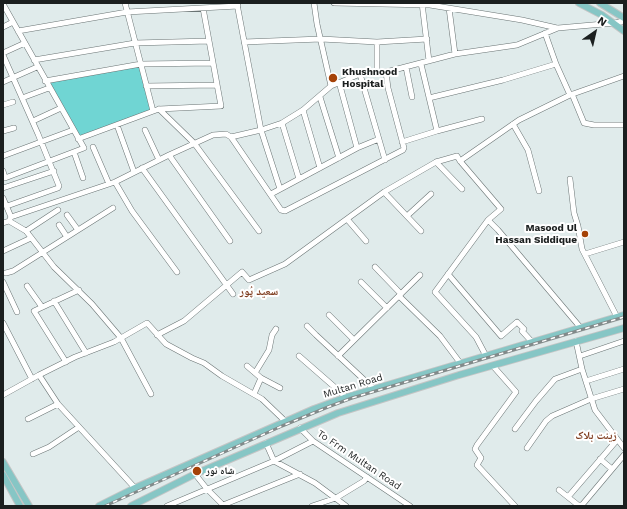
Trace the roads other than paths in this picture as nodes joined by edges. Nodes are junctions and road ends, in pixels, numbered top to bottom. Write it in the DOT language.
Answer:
graph roads {
  1 [pos="125,3"];
  2 [pos="314,3"];
  3 [pos="334,3"];
  4 [pos="579,3"];
  5 [pos="600,3"];
  6 [pos="3,4"];
  7 [pos="237,4"];
  8 [pos="422,4"];
  9 [pos="203,8"];
  10 [pos="449,8"];
  11 [pos="127,12"];
  12 [pos="624,19"];
  13 [pos="13,22"];
  14 [pos="615,23"];
  15 [pos="3,27"];
  16 [pos="558,28"];
  17 [pos="18,31"];
  18 [pos="624,31"];
  19 [pos="545,33"];
  20 [pos="321,39"];
  21 [pos="427,39"];
  22 [pos="209,41"];
  23 [pos="244,42"];
  24 [pos="377,42"];
  25 [pos="25,43"];
  26 [pos="135,43"];
  27 [pos="3,54"];
  28 [pos="455,54"];
  29 [pos="34,60"];
  30 [pos="429,61"];
  31 [pos="213,63"];
  32 [pos="141,64"];
  33 [pos="421,64"];
  34 [pos="556,64"];
  35 [pos="37,67"];
  36 [pos="406,67"];
  37 [pos="377,72"];
  38 [pos="386,72"];
  39 [pos="360,74"];
  40 [pos="624,76"];
  41 [pos="13,78"];
  42 [pos="45,81"];
  43 [pos="3,82"];
  44 [pos="339,82"];
  45 [pos="217,85"];
  46 [pos="146,86"];
  47 [pos="331,86"];
  48 [pos="49,88"];
  49 [pos="571,94"];
  50 [pos="320,96"];
  51 [pos="412,97"];
  52 [pos="22,98"];
  53 [pos="429,98"];
  54 [pos="13,102"];
  55 [pos="3,105"];
  56 [pos="61,108"];
  57 [pos="160,109"];
  58 [pos="303,110"];
  59 [pos="153,112"];
  60 [pos="482,119"];
  61 [pos="33,121"];
  62 [pos="282,123"];
  63 [pos="513,124"];
  64 [pos="116,125"];
  65 [pos="624,125"];
  66 [pos="14,128"];
  67 [pos="73,130"];
  68 [pos="145,130"];
  69 [pos="261,130"];
  70 [pos="3,131"];
  71 [pos="438,131"];
  72 [pos="232,137"];
  73 [pos="78,139"];
  74 [pos="378,139"];
  75 [pos="42,141"];
  76 [pos="402,142"];
  77 [pos="194,143"];
  78 [pos="93,146"];
  79 [pos="358,148"];
  80 [pos="74,152"];
  81 [pos="169,155"];
  82 [pos="3,156"];
  83 [pos="339,158"];
  84 [pos="159,160"];
  85 [pos="384,160"];
  86 [pos="49,161"];
  87 [pos="460,161"];
  88 [pos="436,162"];
  89 [pos="142,168"];
  90 [pos="320,168"];
  91 [pos="3,171"];
  92 [pos="54,171"];
  93 [pos="134,172"];
  94 [pos="83,178"];
  95 [pos="299,179"];
  96 [pos="570,179"];
  97 [pos="112,183"];
  98 [pos="3,188"];
  99 [pos="280,189"];
  100 [pos="462,189"];
  101 [pos="539,191"];
  102 [pos="384,192"];
  103 [pos="271,194"];
  104 [pos="431,194"];
  105 [pos="3,198"];
  106 [pos="7,206"];
  107 [pos="113,208"];
  108 [pos="58,210"];
  109 [pos="67,215"];
  110 [pos="407,216"];
  111 [pos="10,219"];
  112 [pos="347,219"];
  113 [pos="488,220"];
  114 [pos="3,223"];
  115 [pos="59,225"];
  116 [pos="78,230"];
  117 [pos="26,231"];
  118 [pos="259,231"];
  119 [pos="421,231"];
  120 [pos="67,237"];
  121 [pos="31,238"];
  122 [pos="230,241"];
  123 [pos="366,241"];
  124 [pos="624,242"];
  125 [pos="3,251"];
  126 [pos="43,252"];
  127 [pos="585,254"];
  128 [pos="375,267"];
  129 [pos="177,272"];
  130 [pos="6,273"];
  131 [pos="448,274"];
  132 [pos="420,275"];
  133 [pos="3,282"];
  134 [pos="361,282"];
  135 [pos="227,285"];
  136 [pos="27,286"];
  137 [pos="78,290"];
  138 [pos="233,294"];
  139 [pos="400,295"];
  140 [pos="54,301"];
  141 [pos="42,307"];
  142 [pos="387,308"];
  143 [pos="17,312"];
  144 [pos="329,315"];
  145 [pos="624,315"];
  146 [pos="617,317"];
  147 [pos="3,323"];
  148 [pos="307,326"];
  149 [pos="580,327"];
  150 [pos="276,328"];
  151 [pos="624,328"];
  152 [pos="157,335"];
  153 [pos="122,338"];
  154 [pos="354,340"];
  155 [pos="624,341"];
  156 [pos="533,342"];
  157 [pos="576,342"];
  158 [pos="86,353"];
  159 [pos="299,356"];
  160 [pos="338,356"];
  161 [pos="486,356"];
  162 [pos="580,356"];
  163 [pos="66,362"];
  164 [pos="461,364"];
  165 [pos="247,366"];
  166 [pos="493,366"];
  167 [pos="582,369"];
  168 [pos="624,369"];
  169 [pos="255,373"];
  170 [pos="39,375"];
  171 [pos="261,378"];
  172 [pos="32,379"];
  173 [pos="586,381"];
  174 [pos="280,388"];
  175 [pos="374,389"];
  176 [pos="624,389"];
  177 [pos="151,394"];
  178 [pos="254,394"];
  179 [pos="3,395"];
  180 [pos="346,397"];
  181 [pos="591,399"];
  182 [pos="58,404"];
  183 [pos="28,419"];
  184 [pos="285,421"];
  185 [pos="79,427"];
  186 [pos="300,428"];
  187 [pos="515,429"];
  188 [pos="617,440"];
  189 [pos="313,441"];
  190 [pos="266,443"];
  191 [pos="527,448"];
  192 [pos="624,448"];
  193 [pos="33,454"];
  194 [pos="624,455"];
  195 [pos="600,459"];
  196 [pos="274,460"];
  197 [pos="3,462"];
  198 [pos="612,469"];
  199 [pos="195,474"];
  200 [pos="300,474"];
  201 [pos="3,475"];
  202 [pos="367,477"];
  203 [pos="135,488"];
  204 [pos="207,489"];
  205 [pos="559,490"];
  206 [pos="568,497"];
  207 [pos="336,498"];
  208 [pos="20,506"];
  209 [pos="29,506"];
  210 [pos="99,506"];
  211 [pos="131,506"];
  212 [pos="167,506"];
  213 [pos="224,506"];
  214 [pos="312,506"];
  215 [pos="346,506"];
  216 [pos="410,506"];
  217 [pos="515,506"];
  1 -- 11 [label="street"];
  2 -- 20 [label="street"];
  3 -- 8 [label="street"];
  4 -- 14 [label="main road"];
  5 -- 12 [label="main road"];
  6 -- 13 [label="street"];
  7 -- 9 [label="street"];
  7 -- 23 [label="street"];
  8 -- 10 [label="street"];
  8 -- 21 [label="street"];
  9 -- 11 [label="street"];
  9 -- 22 [label="street"];
  10 -- 16 [label="street"];
  10 -- 28 [label="street"];
  11 -- 17 [label="street"];
  11 -- 26 [label="street"];
  12 -- 14 [label="street"];
  13 -- 15 [label="street"];
  13 -- 17 [label="street"];
  14 -- 16 [label="street"];
  14 -- 18 [label="main road"];
  16 -- 19 [label="street"];
  17 -- 25 [label="street"];
  19 -- 28 [label="street"];
  19 -- 34 [label="street"];
  20 -- 23 [label="street"];
  20 -- 24 [label="street"];
  20 -- 47 [label="street"];
  21 -- 24 [label="street"];
  21 -- 30 [label="street"];
  22 -- 26 [label="street"];
  22 -- 31 [label="street"];
  23 -- 69 [label="street"];
  24 -- 37 [label="street"];
  25 -- 27 [label="street"];
  25 -- 29 [label="street"];
  26 -- 29 [label="street"];
  26 -- 32 [label="street"];
  27 -- 41 [label="street"];
  28 -- 30 [label="street"];
  29 -- 35 [label="street"];
  30 -- 33 [label="street"];
  31 -- 32 [label="street"];
  31 -- 45 [label="street"];
  32 -- 42 [label="street"];
  32 -- 46 [label="street"];
  33 -- 36 [label="street"];
  33 -- 53 [label="street"];
  34 -- 49 [label="street"];
  34 -- 53 [label="street"];
  35 -- 41 [label="street"];
  35 -- 42 [label="street"];
  36 -- 38 [label="street"];
  36 -- 51 [label="street"];
  37 -- 38 [label="street"];
  37 -- 39 [label="street"];
  38 -- 76 [label="street"];
  39 -- 44 [label="street"];
  39 -- 74 [label="street"];
  40 -- 49 [label="street"];
  41 -- 43 [label="street"];
  41 -- 52 [label="street"];
  42 -- 48 [label="street"];
  44 -- 47 [label="street"];
  44 -- 79 [label="street"];
  45 -- 46 [label="street"];
  45 -- 57 [label="street"];
  46 -- 59 [label="street"];
  47 -- 50 [label="street"];
  48 -- 52 [label="street"];
  48 -- 56 [label="street"];
  49 -- 63 [label="street"];
  49 -- 65 [label="street"];
  50 -- 58 [label="street"];
  50 -- 83 [label="street"];
  52 -- 61 [label="street"];
  53 -- 71 [label="street"];
  54 -- 55 [label="street"];
  56 -- 61 [label="street"];
  56 -- 67 [label="street"];
  57 -- 59 [label="street"];
  57 -- 77 [label="street"];
  58 -- 62 [label="street"];
  58 -- 90 [label="street"];
  59 -- 64 [label="street"];
  60 -- 71 [label="street"];
  61 -- 75 [label="street"];
  62 -- 69 [label="street"];
  62 -- 95 [label="street"];
  63 -- 87 [label="street"];
  63 -- 101 [label="street"];
  64 -- 73 [label="street"];
  64 -- 93 [label="street"];
  66 -- 70 [label="street"];
  67 -- 73 [label="street"];
  67 -- 75 [label="street"];
  68 -- 84 [label="street"];
  69 -- 72 [label="street"];
  69 -- 99 [label="street"];
  71 -- 76 [label="street"];
  72 -- 77 [label="street"];
  72 -- 103 [label="street"];
  73 -- 80 [label="street"];
  74 -- 79 [label="street"];
  74 -- 85 [label="street"];
  75 -- 82 [label="street"];
  75 -- 86 [label="street"];
  76 -- 85 [label="street"];
  77 -- 81 [label="street"];
  77 -- 118 [label="street"];
  78 -- 97 [label="street"];
  79 -- 83 [label="street"];
  80 -- 86 [label="street"];
  80 -- 94 [label="street"];
  81 -- 84 [label="street"];
  81 -- 122 [label="street"];
  83 -- 90 [label="street"];
  84 -- 89 [label="street"];
  85 -- 103 [label="street"];
  86 -- 91 [label="street"];
  86 -- 92 [label="street"];
  87 -- 88 [label="street"];
  87 -- 113 [label="street"];
  88 -- 100 [label="street"];
  88 -- 102 [label="street"];
  89 -- 93 [label="street"];
  89 -- 135 [label="street"];
  90 -- 95 [label="street"];
  92 -- 98 [label="street"];
  92 -- 106 [label="street"];
  93 -- 97 [label="street"];
  95 -- 99 [label="street"];
  96 -- 127 [label="street"];
  97 -- 111 [label="street"];
  97 -- 129 [label="street"];
  99 -- 103 [label="street"];
  102 -- 110 [label="street"];
  102 -- 112 [label="street"];
  104 -- 110 [label="street"];
  105 -- 106 [label="street"];
  106 -- 111 [label="street"];
  107 -- 116 [label="street"];
  108 -- 117 [label="street"];
  109 -- 116 [label="street"];
  110 -- 119 [label="street"];
  111 -- 114 [label="street"];
  111 -- 117 [label="street"];
  112 -- 123 [label="street"];
  112 -- 135 [label="street"];
  113 -- 131 [label="street"];
  113 -- 149 [label="street"];
  115 -- 120 [label="street"];
  116 -- 120 [label="street"];
  117 -- 121 [label="street"];
  120 -- 126 [label="street"];
  121 -- 125 [label="street"];
  121 -- 126 [label="street"];
  124 -- 127 [label="street"];
  126 -- 130 [label="street"];
  126 -- 137 [label="street"];
  127 -- 146 [label="street"];
  128 -- 139 [label="street"];
  131 -- 156 [label="street"];
  131 -- 161 [label="street"];
  132 -- 139 [label="street"];
  133 -- 143 [label="street"];
  134 -- 142 [label="street"];
  135 -- 138 [label="street"];
  135 -- 152 [label="street"];
  136 -- 141 [label="street"];
  137 -- 140 [label="street"];
  137 -- 153 [label="street"];
  139 -- 142 [label="street"];
  139 -- 164 [label="street"];
  140 -- 141 [label="street"];
  140 -- 158 [label="street"];
  141 -- 163 [label="street"];
  142 -- 154 [label="street"];
  144 -- 154 [label="street"];
  145 -- 146 [label="main road, Multan Road"];
  146 -- 149 [label="main road, Multan Road"];
  147 -- 172 [label="street"];
  148 -- 160 [label="street"];
  149 -- 156 [label="main road, Multan Road"];
  150 -- 169 [label="street"];
  151 -- 157 [label="main road, Multan Road"];
  152 -- 153 [label="street"];
  152 -- 178 [label="street"];
  153 -- 158 [label="street"];
  153 -- 177 [label="street"];
  154 -- 160 [label="street"];
  155 -- 162 [label="street"];
  156 -- 161 [label="main road, Multan Road"];
  157 -- 162 [label="street"];
  157 -- 166 [label="main road, Multan Road"];
  158 -- 163 [label="street"];
  159 -- 180 [label="street"];
  160 -- 175 [label="street"];
  161 -- 164 [label="main road, Multan Road"];
  162 -- 167 [label="street"];
  163 -- 170 [label="street"];
  164 -- 175 [label="main road, Multan Road"];
  165 -- 169 [label="street"];
  166 -- 186 [label="main road, Multan Road"];
  166 -- 217 [label="street"];
  167 -- 173 [label="street"];
  167 -- 187 [label="street"];
  168 -- 173 [label="street"];
  169 -- 171 [label="street"];
  170 -- 172 [label="street"];
  170 -- 182 [label="street"];
  171 -- 174 [label="street"];
  171 -- 178 [label="street"];
  172 -- 179 [label="street"];
  173 -- 181 [label="street"];
  175 -- 180 [label="main road, Multan Road"];
  176 -- 181 [label="street"];
  178 -- 184 [label="street"];
  180 -- 184 [label="main road, Multan Road"];
  181 -- 188 [label="street"];
  181 -- 191 [label="street"];
  182 -- 183 [label="street"];
  182 -- 185 [label="street"];
  184 -- 203 [label="main road, Multan Road"];
  185 -- 193 [label="street"];
  185 -- 203 [label="street"];
  186 -- 189 [label="street, To Frm Multan Road"];
  186 -- 190 [label="main road, Multan Road"];
  188 -- 192 [label="street"];
  188 -- 195 [label="street"];
  189 -- 196 [label="street"];
  189 -- 202 [label="street, To Frm Multan Road"];
  190 -- 196 [label="street"];
  190 -- 199 [label="main road, Multan Road"];
  194 -- 198 [label="street"];
  195 -- 198 [label="street"];
  195 -- 206 [label="street"];
  196 -- 200 [label="street"];
  196 -- 204 [label="street"];
  197 -- 209 [label="main road"];
  198 -- 206 [label="street"];
  199 -- 204 [label="street"];
  199 -- 211 [label="main road, Multan Road"];
  200 -- 207 [label="street"];
  200 -- 213 [label="street"];
  201 -- 208 [label="main road"];
  202 -- 207 [label="street"];
  202 -- 216 [label="street, To Frm Multan Road"];
  203 -- 210 [label="main road, Multan Road"];
  204 -- 212 [label="street"];
  204 -- 213 [label="street"];
  205 -- 206 [label="street"];
  207 -- 214 [label="street"];
  207 -- 215 [label="street"];
}
